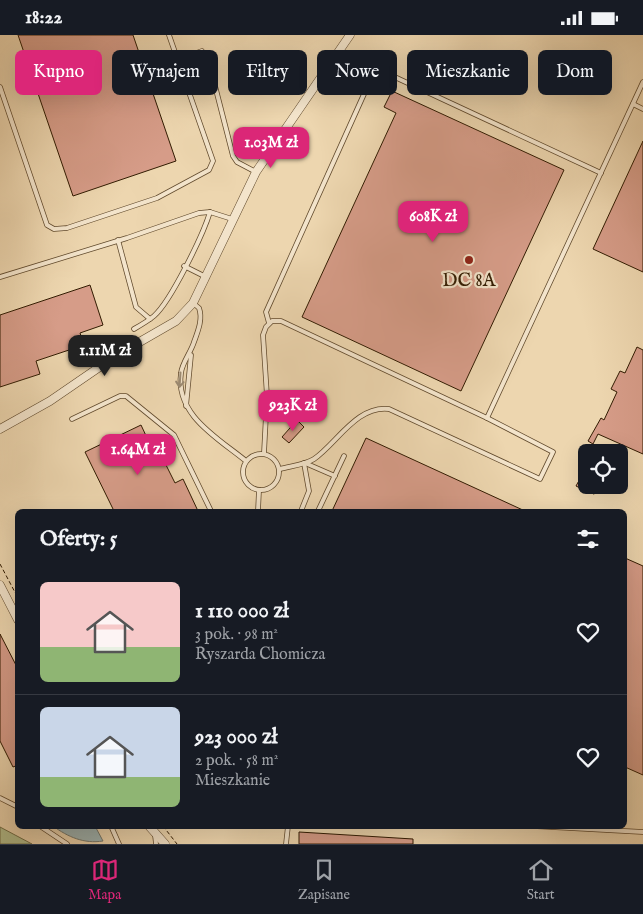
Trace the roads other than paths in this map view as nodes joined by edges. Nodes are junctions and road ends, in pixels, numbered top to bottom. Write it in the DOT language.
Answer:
graph roads {
  1 [pos="169,35"];
  2 [pos="350,35"];
  3 [pos="174,50"];
  4 [pos="643,82"];
  5 [pos="0,87"];
  6 [pos="189,95"];
  7 [pos="217,95"];
  8 [pos="633,104"];
  9 [pos="643,109"];
  10 [pos="256,172"];
  11 [pos="601,173"];
  12 [pos="210,212"];
  13 [pos="232,219"];
  14 [pos="118,240"];
  15 [pos="184,266"];
  16 [pos="0,277"];
  17 [pos="206,277"];
  18 [pos="193,303"];
  19 [pos="150,319"];
  20 [pos="269,323"];
  21 [pos="134,329"];
  22 [pos="191,353"];
  23 [pos="186,408"];
  24 [pos="487,418"];
  25 [pos="72,419"];
  26 [pos="0,429"];
  27 [pos="264,453"];
  28 [pos="344,456"];
  29 [pos="246,461"];
  30 [pos="304,463"];
  31 [pos="280,469"];
  32 [pos="335,475"];
  33 [pos="259,490"];
  34 [pos="210,509"];
  35 [pos="258,509"];
  36 [pos="302,509"];
  37 [pos="319,509"];
  38 [pos="0,585"];
  39 [pos="15,614"];
  40 [pos="0,799"];
  41 [pos="15,806"];
  42 [pos="44,829"];
  43 [pos="112,829"];
  44 [pos="152,829"];
  45 [pos="288,829"];
  46 [pos="588,829"];
  47 [pos="643,832"];
  48 [pos="155,833"];
  49 [pos="67,844"];
  50 [pos="119,844"];
  51 [pos="156,844"];
  52 [pos="165,844"];
  53 [pos="286,844"];
  1 -- 3 [label="lane"];
  2 -- 10 [label="street"];
  4 -- 8 [label="lane"];
  5 -- 6 [label="lane"];
  7 -- 10 [label="lane"];
  8 -- 9 [label="lane"];
  8 -- 11 [label="lane"];
  10 -- 13 [label="street"];
  11 -- 20 [label="lane"];
  11 -- 24 [label="lane"];
  12 -- 13 [label="lane"];
  12 -- 14 [label="lane"];
  12 -- 15 [label="lane"];
  13 -- 17 [label="street"];
  14 -- 16 [label="lane"];
  14 -- 19 [label="lane"];
  15 -- 17 [label="lane"];
  15 -- 19 [label="lane"];
  17 -- 18 [label="street"];
  18 -- 22 [label="lane"];
  18 -- 26 [label="street"];
  19 -- 21 [label="lane"];
  20 -- 24 [label="lane"];
  20 -- 27 [label="lane"];
  22 -- 23 [label="lane"];
  22 -- 23 [label="lane, one-way"];
  23 -- 29 [label="lane"];
  24 -- 30 [label="lane"];
  25 -- 34 [label="lane"];
  27 -- 29 [label="lane"];
  27 -- 31 [label="lane"];
  28 -- 32 [label="lane"];
  29 -- 33 [label="lane"];
  30 -- 31 [label="lane"];
  30 -- 32 [label="lane"];
  30 -- 36 [label="lane"];
  31 -- 33 [label="lane"];
  32 -- 37 [label="lane"];
  33 -- 35 [label="lane"];
  38 -- 39 [label="street"];
  40 -- 41 [label="lane"];
  42 -- 49 [label="lane"];
  43 -- 50 [label="lane"];
  44 -- 48 [label="street"];
  45 -- 53 [label="lane"];
  46 -- 47 [label="lane"];
  48 -- 51 [label="lane"];
  48 -- 52 [label="street"];
}
